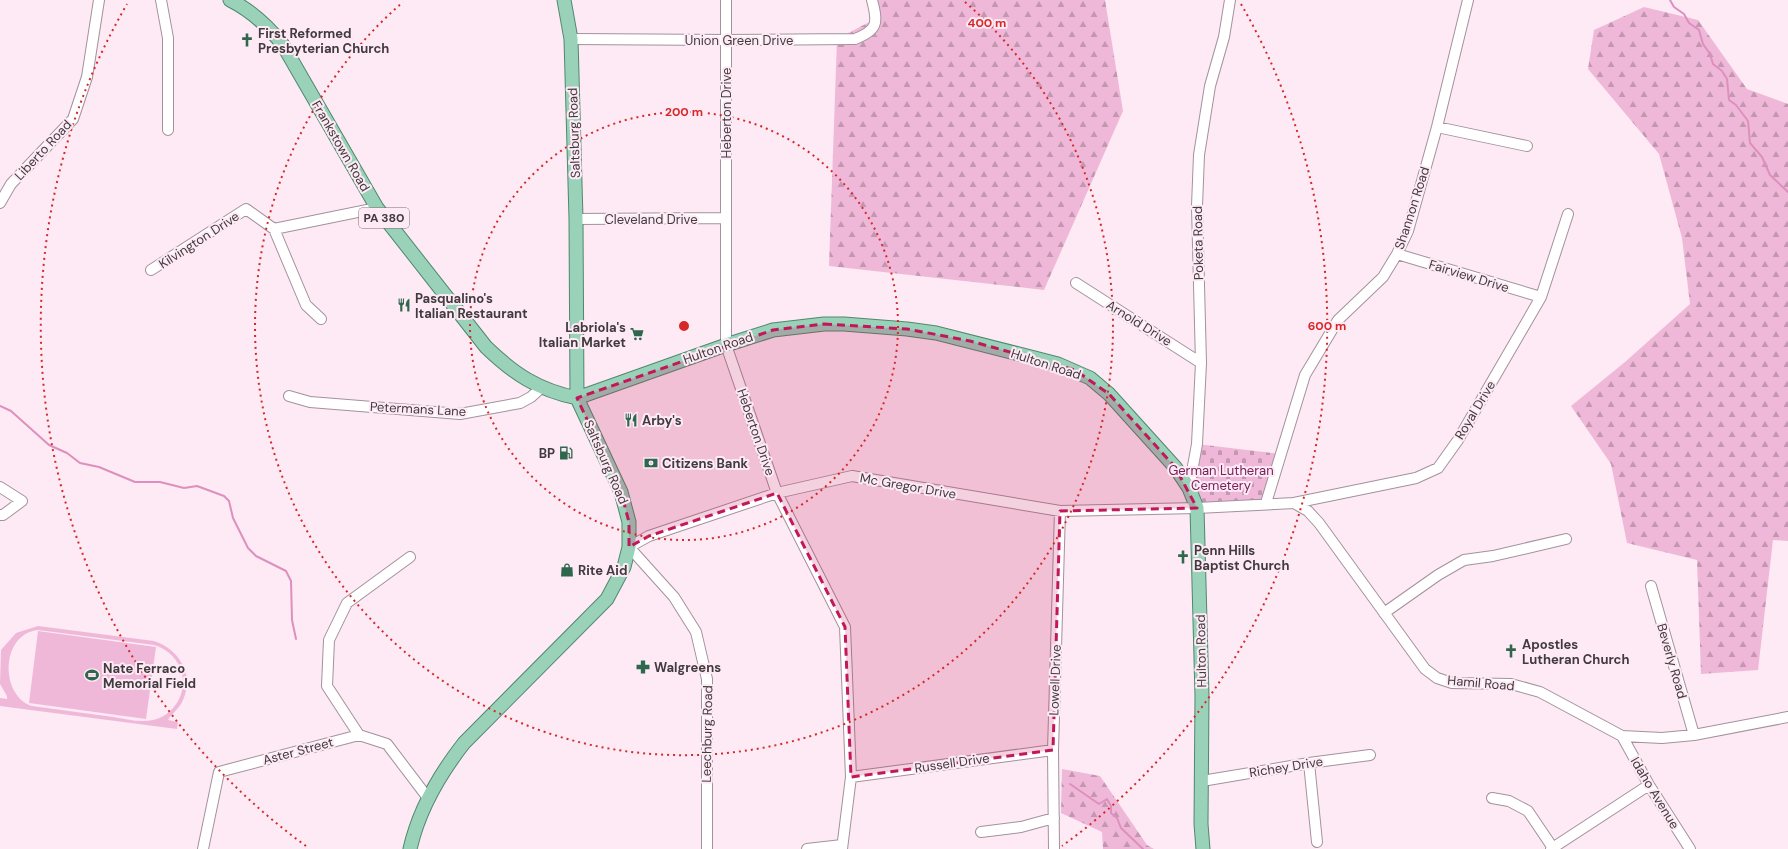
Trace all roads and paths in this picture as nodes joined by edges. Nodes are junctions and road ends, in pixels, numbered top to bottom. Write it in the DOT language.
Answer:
graph roads {
  1 [pos="99,0"];
  2 [pos="161,0"];
  3 [pos="230,0"];
  4 [pos="564,0"];
  5 [pos="726,0"];
  6 [pos="872,0"];
  7 [pos="1230,0"];
  8 [pos="1468,0"];
  9 [pos="571,39"];
  10 [pos="727,40"];
  11 [pos="1437,127"];
  12 [pos="168,130"];
  13 [pos="1527,146"];
  14 [pos="0,203"];
  15 [pos="377,208"];
  16 [pos="1568,214"];
  17 [pos="576,218"];
  18 [pos="726,218"];
  19 [pos="274,229"];
  20 [pos="1397,254"];
  21 [pos="151,270"];
  22 [pos="1076,283"];
  23 [pos="1542,297"];
  24 [pos="321,319"];
  25 [pos="726,345"];
  26 [pos="1201,362"];
  27 [pos="541,388"];
  28 [pos="289,396"];
  29 [pos="577,398"];
  30 [pos="0,487"];
  31 [pos="1189,488"];
  32 [pos="777,493"];
  33 [pos="1266,503"];
  34 [pos="1294,503"];
  35 [pos="1197,508"];
  36 [pos="1060,512"];
  37 [pos="0,515"];
  38 [pos="1566,539"];
  39 [pos="629,547"];
  40 [pos="410,557"];
  41 [pos="1651,586"];
  42 [pos="1384,613"];
  43 [pos="1788,717"];
  44 [pos="359,735"];
  45 [pos="1694,735"];
  46 [pos="1622,736"];
  47 [pos="1053,750"];
  48 [pos="1370,755"];
  49 [pos="1309,762"];
  50 [pos="851,777"];
  51 [pos="1202,782"];
  52 [pos="1649,785"];
  53 [pos="428,798"];
  54 [pos="1492,798"];
  55 [pos="1054,818"];
  56 [pos="981,832"];
  57 [pos="1317,842"];
  58 [pos="842,847"];
  59 [pos="1552,848"];
  60 [pos="204,849"];
  61 [pos="410,849"];
  62 [pos="707,849"];
  63 [pos="807,849"];
  64 [pos="1054,849"];
  65 [pos="1203,849"];
  66 [pos="1690,849"];
  1 -- 14 [label="street, Liberto Road"];
  2 -- 12 [label="street"];
  3 -- 15 [label="main road, Frankstown Road / PA 380"];
  4 -- 9 [label="main road, Saltsburg Road"];
  5 -- 10 [label="street, Heberton Drive"];
  6 -- 10 [label="street, Union Green Drive"];
  7 -- 26 [label="street, Poketa Road"];
  8 -- 11 [label="street, Shannon Road"];
  9 -- 10 [label="street, Union Green Drive"];
  9 -- 17 [label="main road, Saltsburg Road"];
  10 -- 18 [label="street, Heberton Drive"];
  11 -- 13 [label="street"];
  11 -- 20 [label="street, Shannon Road"];
  15 -- 19 [label="street"];
  15 -- 27 [label="main road, Frankstown Road / PA 380"];
  16 -- 23 [label="street, Royal Drive"];
  17 -- 18 [label="street, Cleveland Drive"];
  17 -- 29 [label="main road, Saltsburg Road"];
  18 -- 25 [label="street, Heberton Drive"];
  19 -- 21 [label="street, Kilvington Drive"];
  19 -- 24 [label="street"];
  20 -- 23 [label="street, Fairview Drive"];
  20 -- 33 [label="street, Shannon Road"];
  22 -- 26 [label="street, Arnold Drive"];
  23 -- 34 [label="street, Royal Drive"];
  25 -- 29 [label="main road, Hulton Road"];
  25 -- 31 [label="main road, Hulton Road"];
  25 -- 32 [label="street, Heberton Drive"];
  26 -- 31 [label="street, Poketa Road"];
  27 -- 28 [label="street, Petermans Lane"];
  27 -- 29 [label="main road, Frankstown Road / PA 380"];
  29 -- 39 [label="main road, Saltsburg Road"];
  30 -- 37 [label="street"];
  31 -- 35 [label="main road, Hulton Road"];
  32 -- 36 [label="street, Mc Gregor Drive"];
  32 -- 39 [label="street, Mc Gregor Drive"];
  32 -- 50 [label="street, Heberton Drive"];
  33 -- 34 [label="street"];
  33 -- 35 [label="street"];
  34 -- 42 [label="street, Hamil Road"];
  35 -- 36 [label="street, Mc Gregor Drive"];
  35 -- 51 [label="main road, Hulton Road"];
  36 -- 47 [label="street, Lowell Drive"];
  38 -- 42 [label="street"];
  39 -- 53 [label="main road, Saltsburg Road"];
  39 -- 62 [label="street, Leechburg Road"];
  40 -- 44 [label="street"];
  41 -- 45 [label="street, Beverly Road"];
  42 -- 46 [label="street, Hamil Road"];
  43 -- 45 [label="street, Hamil Road"];
  44 -- 53 [label="street"];
  44 -- 60 [label="street, Aster Street"];
  45 -- 46 [label="street, Hamil Road"];
  46 -- 52 [label="street, Idaho Avenue"];
  47 -- 50 [label="street, Russell Drive"];
  47 -- 55 [label="street, Lowell Drive"];
  48 -- 49 [label="street, Richey Drive"];
  49 -- 51 [label="street, Richey Drive"];
  49 -- 57 [label="street"];
  50 -- 58 [label="street, Heberton Drive"];
  51 -- 65 [label="main road, Hulton Road"];
  52 -- 59 [label="street"];
  52 -- 66 [label="street, Idaho Avenue"];
  53 -- 61 [label="main road, Saltsburg Road"];
  54 -- 59 [label="street"];
  55 -- 56 [label="street"];
  55 -- 64 [label="street, Lowell Drive"];
  58 -- 63 [label="street"];
}
